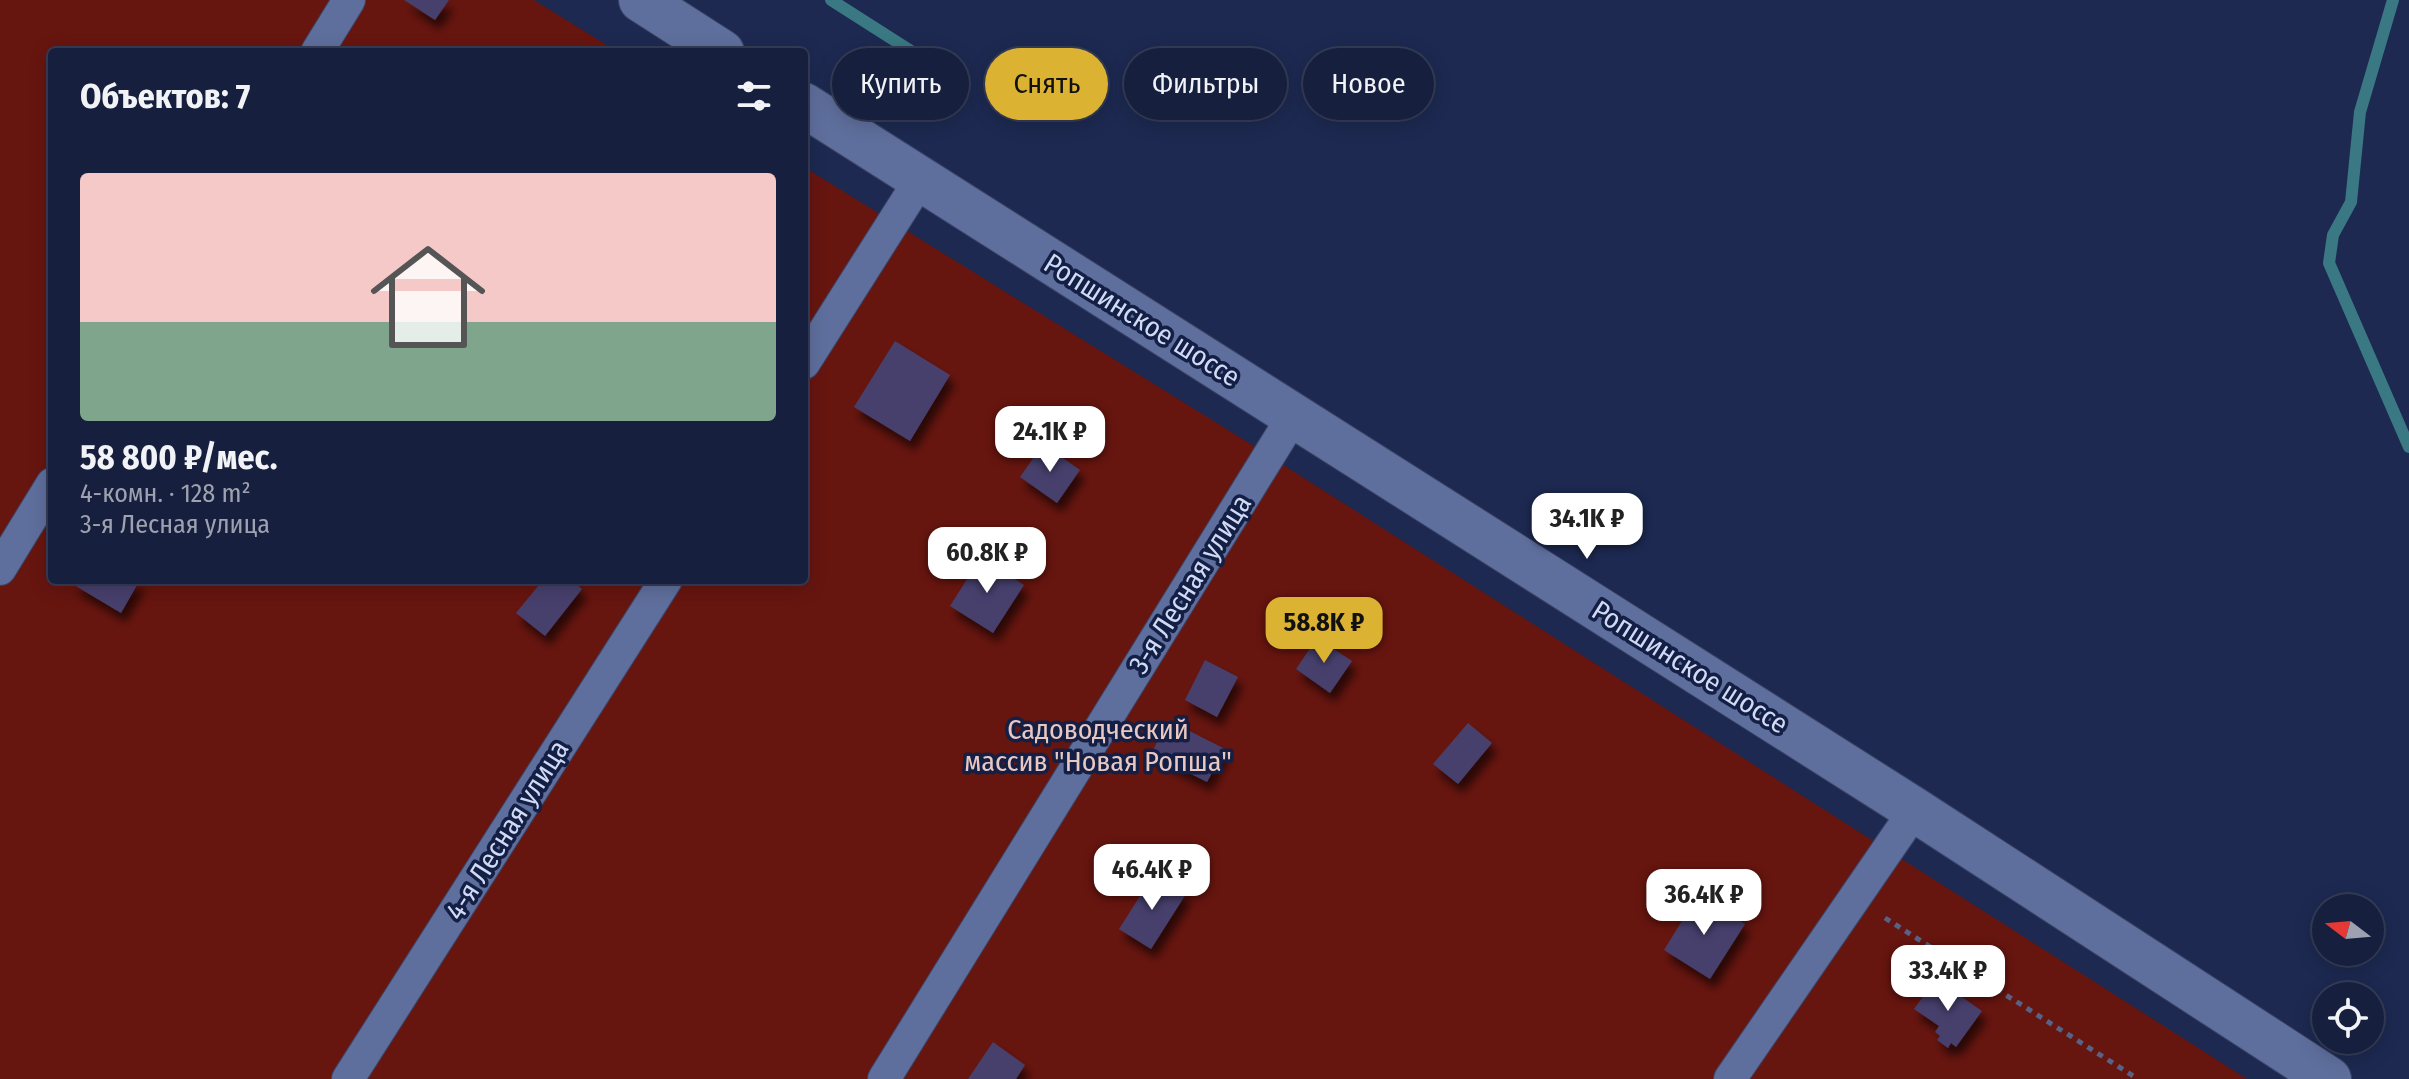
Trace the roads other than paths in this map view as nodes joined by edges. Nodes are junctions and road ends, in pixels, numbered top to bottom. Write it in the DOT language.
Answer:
graph roads {
  1 [pos="349,0"];
  2 [pos="641,0"];
  3 [pos="319,48"];
  4 [pos="716,48"];
  5 [pos="808,108"];
  6 [pos="920,180"];
  7 [pos="808,357"];
  8 [pos="1294,415"];
  9 [pos="48,491"];
  10 [pos="0,569"];
  11 [pos="663,584"];
  12 [pos="1915,810"];
  13 [pos="348,1079"];
  14 [pos="884,1079"];
  15 [pos="1730,1079"];
  16 [pos="2329,1079"];
  1 -- 3 [label="street"];
  2 -- 4 [label="main road"];
  5 -- 6 [label="main road, Ропшинское шоссе"];
  6 -- 7 [label="street"];
  6 -- 8 [label="main road, Ропшинское шоссе"];
  8 -- 12 [label="main road, Ропшинское шоссе"];
  8 -- 14 [label="street, 3-я Лесная улица"];
  9 -- 10 [label="street"];
  11 -- 13 [label="street, 4-я Лесная улица"];
  12 -- 15 [label="street"];
  12 -- 16 [label="main road, Ропшинское шоссе"];
}
